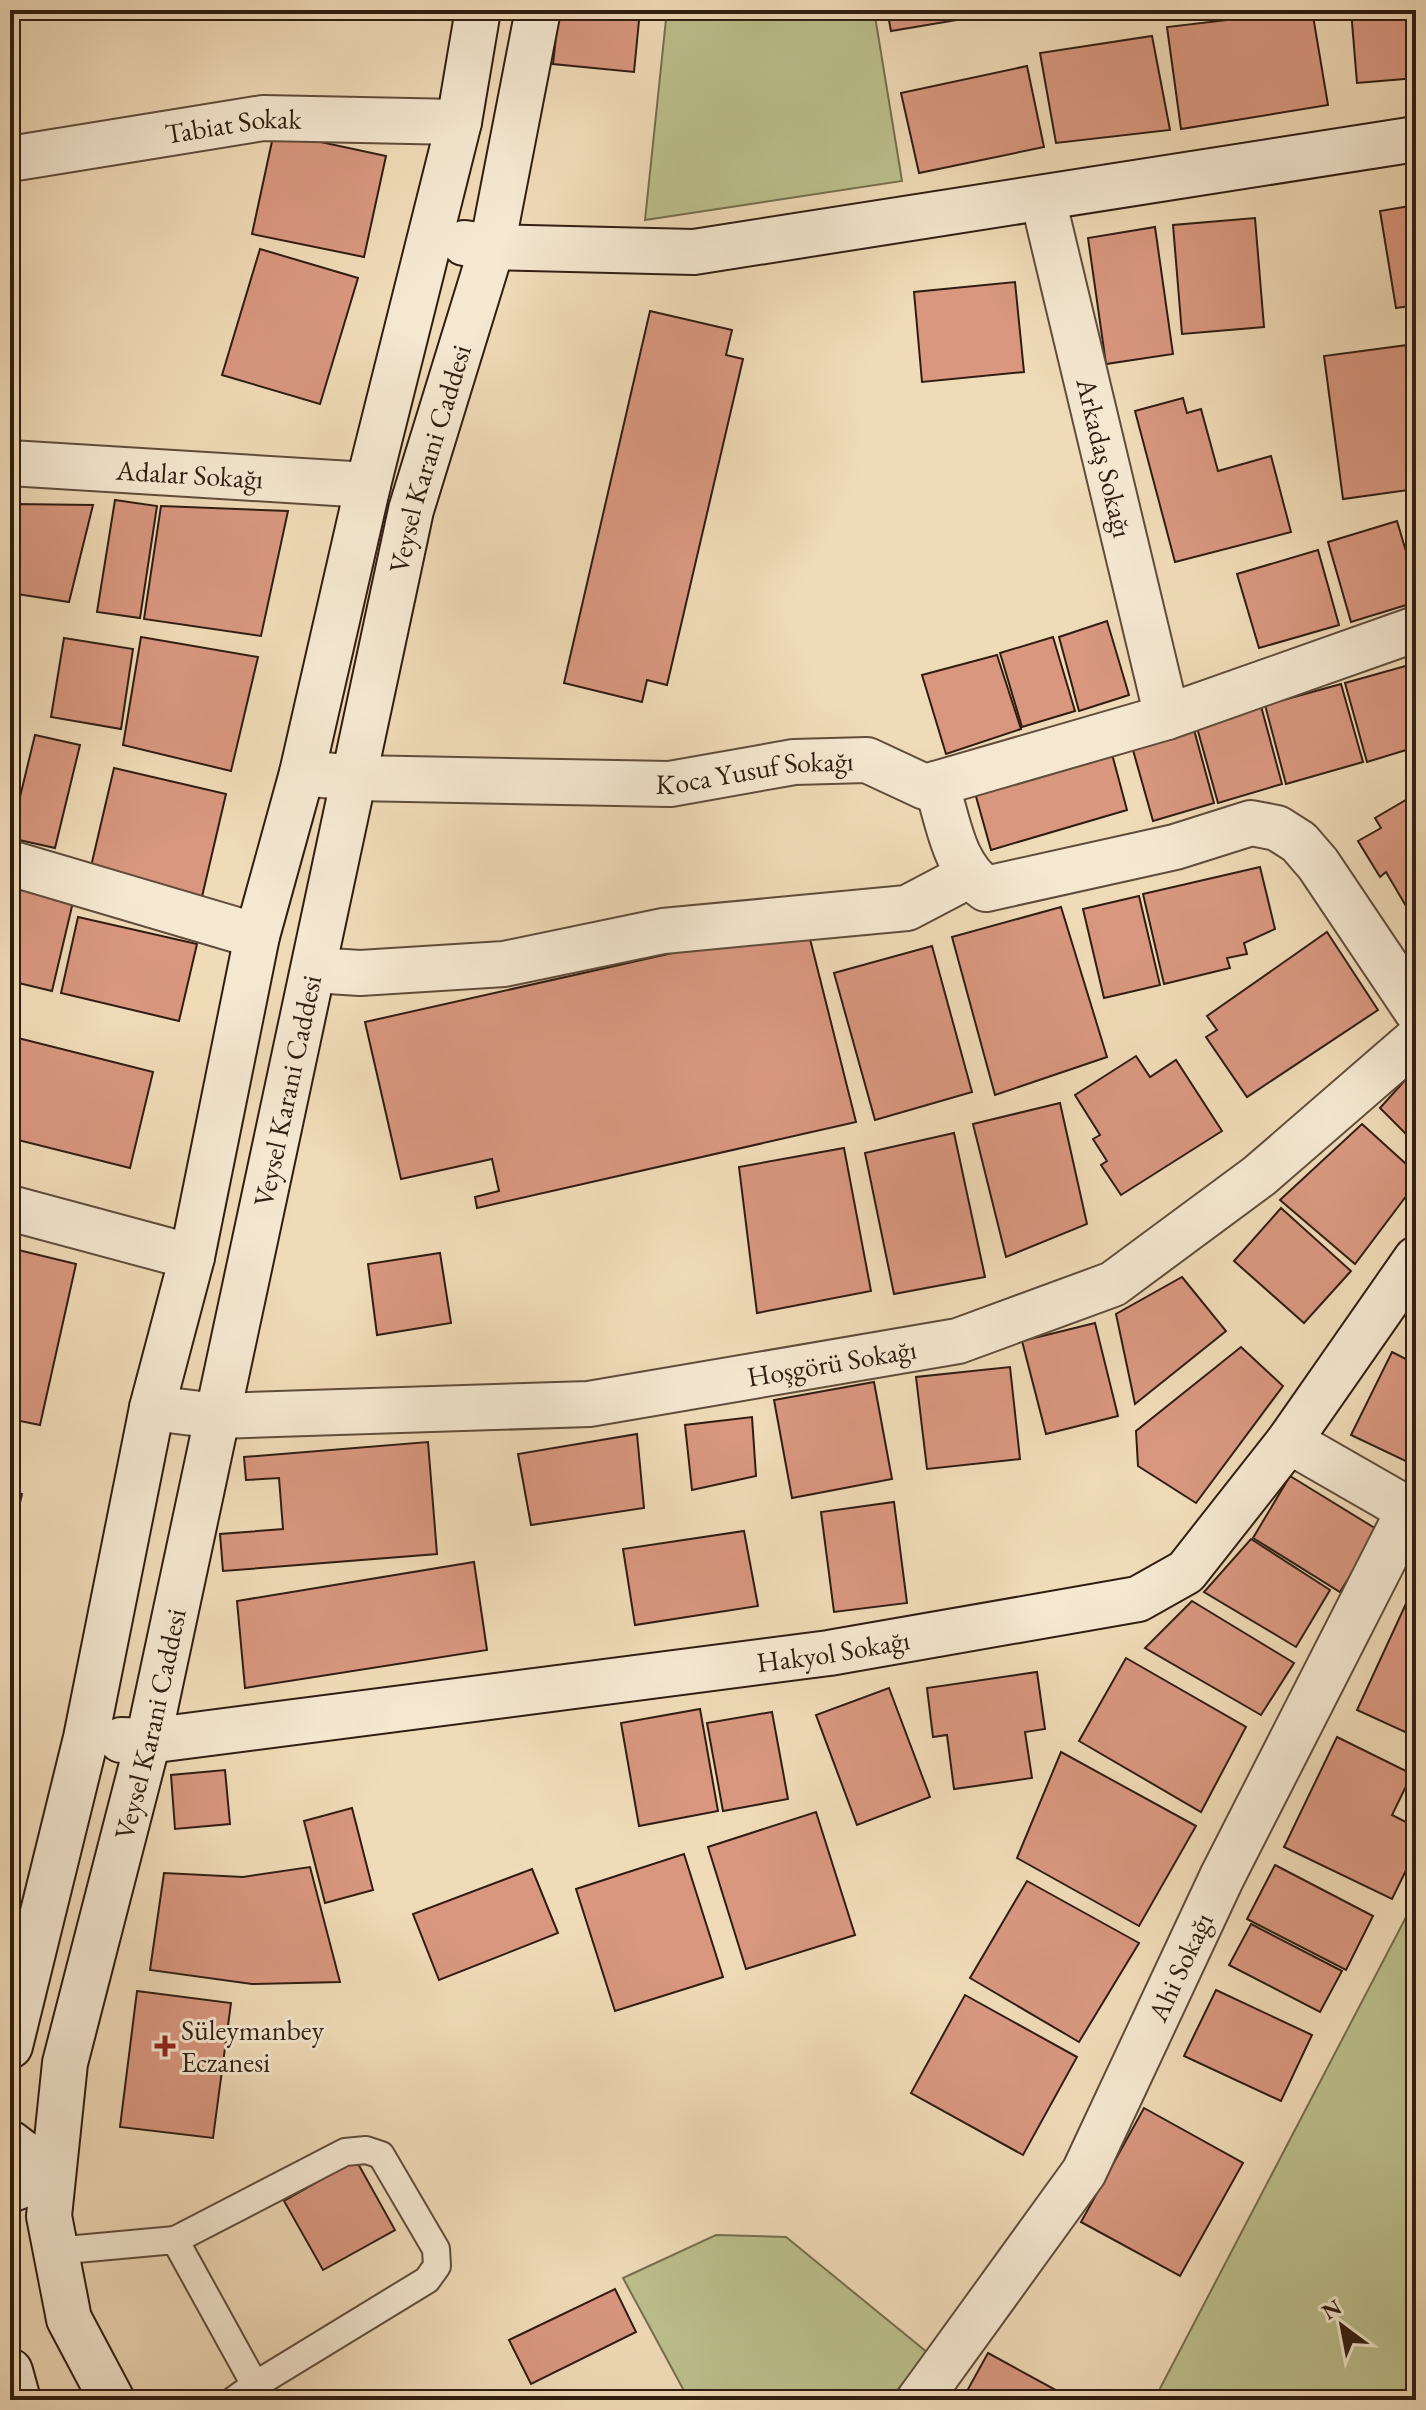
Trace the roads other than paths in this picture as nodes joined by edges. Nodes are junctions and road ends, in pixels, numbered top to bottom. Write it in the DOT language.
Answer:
graph roads {
  1 [pos="478,10"];
  2 [pos="538,10"];
  3 [pos="459,122"];
  4 [pos="1416,139"];
  5 [pos="10,159"];
  6 [pos="1043,199"];
  7 [pos="431,238"];
  8 [pos="492,247"];
  9 [pos="10,463"];
  10 [pos="368,485"];
  11 [pos="1416,629"];
  12 [pos="1167,717"];
  13 [pos="302,773"];
  14 [pos="355,778"];
  15 [pos="936,784"];
  16 [pos="10,863"];
  17 [pos="968,876"];
  18 [pos="257,936"];
  19 [pos="314,970"];
  20 [pos="1416,1010"];
  21 [pos="1416,1040"];
  22 [pos="10,1208"];
  23 [pos="192,1257"];
  24 [pos="1416,1259"];
  25 [pos="152,1408"];
  26 [pos="217,1416"];
  27 [pos="1289,1441"];
  28 [pos="1412,1513"];
  29 [pos="86,1738"];
  30 [pos="148,1741"];
  31 [pos="13,2026"];
  32 [pos="10,2143"];
  33 [pos="51,2174"];
  34 [pos="10,2190"];
  35 [pos="175,2240"];
  36 [pos="55,2251"];
  37 [pos="10,2371"];
  38 [pos="244,2392"];
  39 [pos="18,2400"];
  40 [pos="112,2400"];
  41 [pos="919,2400"];
  1 -- 3 [label="street, Veysel Karani Caddesi"];
  2 -- 8 [label="street, Veysel Karani Caddesi"];
  3 -- 5 [label="street, Tabiat Sokak"];
  3 -- 7 [label="street, Veysel Karani Caddesi"];
  4 -- 6 [label="street"];
  6 -- 8 [label="street"];
  6 -- 12 [label="street, Arkadaş Sokağı"];
  7 -- 8 [label="street"];
  7 -- 10 [label="street, Veysel Karani Caddesi"];
  8 -- 14 [label="street, Veysel Karani Caddesi"];
  9 -- 10 [label="street, Adalar Sokağı"];
  10 -- 13 [label="street, Veysel Karani Caddesi"];
  11 -- 12 [label="street, Koca Yusuf Sokağı"];
  12 -- 15 [label="street, Koca Yusuf Sokağı"];
  13 -- 14 [label="street, Koca Yusuf Sokağı"];
  13 -- 18 [label="street, Veysel Karani Caddesi"];
  14 -- 15 [label="street, Koca Yusuf Sokağı"];
  14 -- 19 [label="street, Veysel Karani Caddesi"];
  15 -- 17 [label="street"];
  16 -- 18 [label="street"];
  17 -- 19 [label="street"];
  17 -- 20 [label="street"];
  18 -- 23 [label="street, Veysel Karani Caddesi"];
  19 -- 26 [label="street, Veysel Karani Caddesi"];
  21 -- 26 [label="street, Hoşgörü Sokağı"];
  22 -- 23 [label="street"];
  23 -- 25 [label="street, Veysel Karani Caddesi"];
  24 -- 27 [label="street, Hakyol Sokağı"];
  25 -- 26 [label="street, Hoşgörü Sokağı"];
  25 -- 29 [label="street, Veysel Karani Caddesi"];
  26 -- 30 [label="street, Veysel Karani Caddesi"];
  27 -- 28 [label="street"];
  27 -- 30 [label="street, Hakyol Sokağı"];
  28 -- 41 [label="street, Ahi Sokağı"];
  29 -- 30 [label="street, Hakyol Sokağı"];
  29 -- 31 [label="street, Veysel Karani Caddesi"];
  30 -- 33 [label="street, Veysel Karani Caddesi"];
  32 -- 33 [label="street"];
  33 -- 34 [label="street"];
  33 -- 36 [label="street, Veysel Karani Caddesi"];
  35 -- 36 [label="lane"];
  35 -- 38 [label="lane"];
  35 -- 38 [label="lane"];
  36 -- 40 [label="street, Veysel Karani Caddesi"];
  37 -- 39 [label="street"];
}
